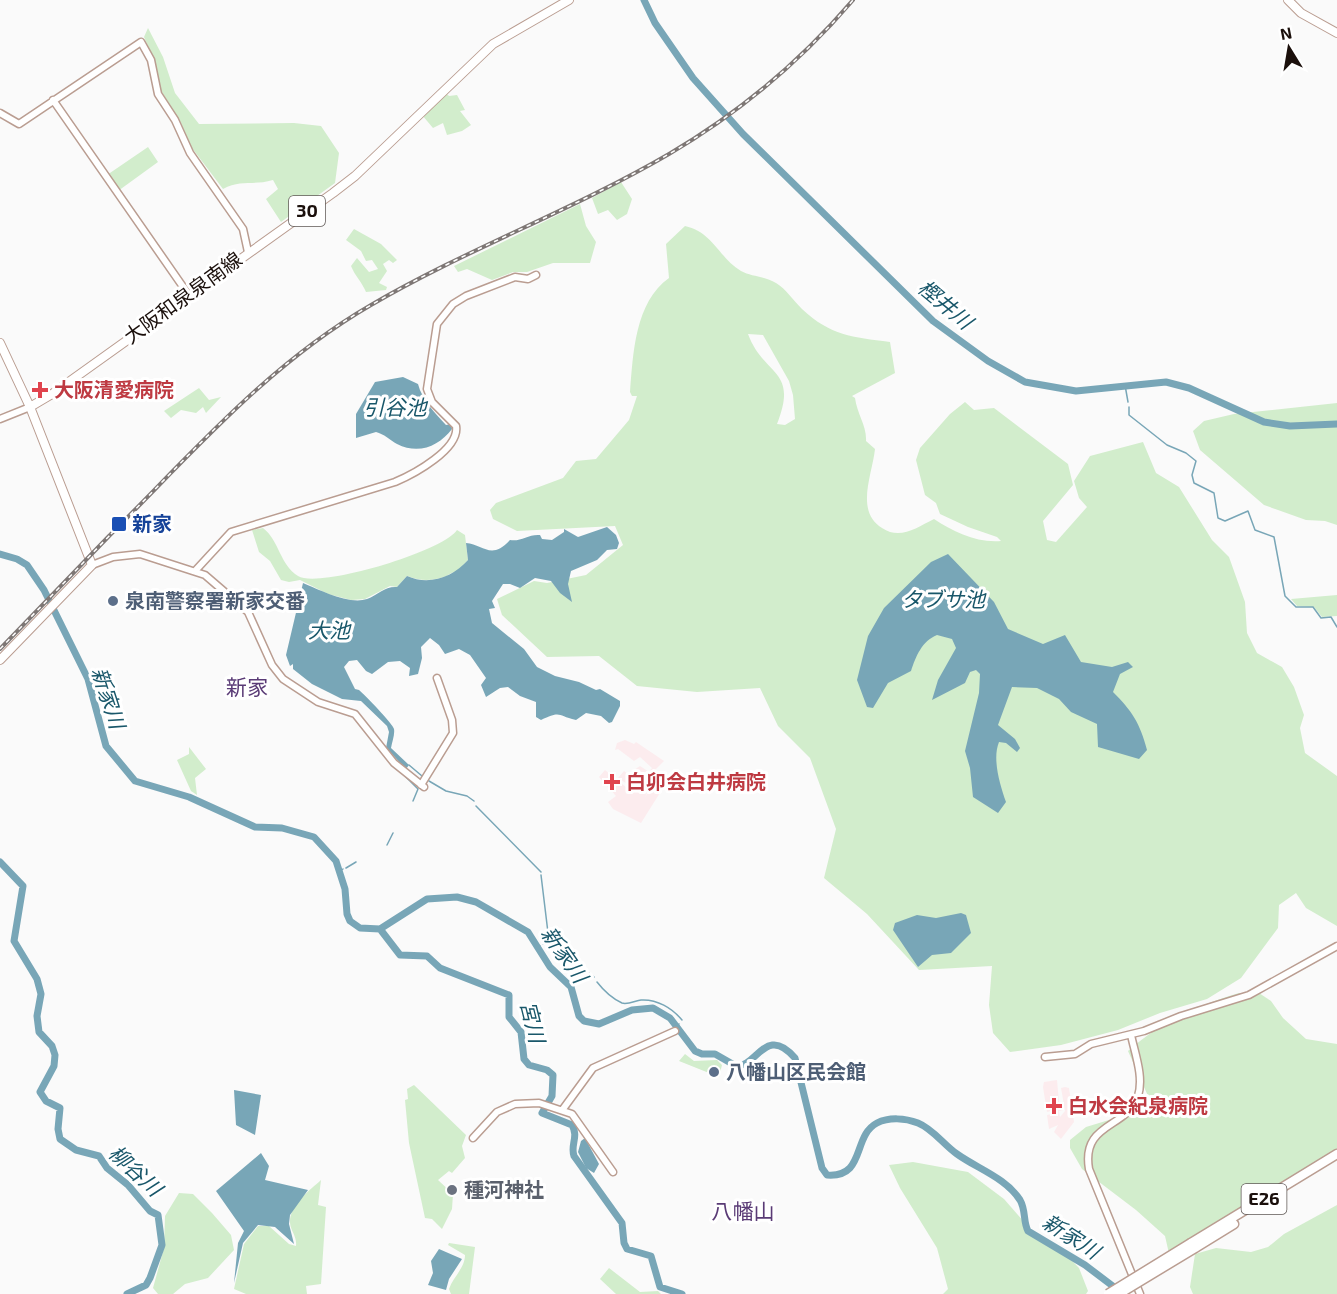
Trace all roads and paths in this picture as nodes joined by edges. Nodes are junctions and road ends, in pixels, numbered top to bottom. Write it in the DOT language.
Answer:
graph roads {
  1 [pos="569,0"];
  2 [pos="1288,0"];
  3 [pos="1337,33"];
  4 [pos="53,100"];
  5 [pos="0,113"];
  6 [pos="248,252"];
  7 [pos="536,275"];
  8 [pos="188,294"];
  9 [pos="0,343"];
  10 [pos="30,407"];
  11 [pos="0,419"];
  12 [pos="92,565"];
  13 [pos="195,571"];
  14 [pos="0,660"];
  15 [pos="437,678"];
  16 [pos="1337,946"];
  17 [pos="675,1031"];
  18 [pos="1131,1035"];
  19 [pos="1045,1057"];
  20 [pos="563,1109"];
  21 [pos="473,1138"];
  22 [pos="1337,1154"];
  23 [pos="1337,1161"];
  24 [pos="613,1172"];
  25 [pos="1193,1246"];
  26 [pos="1108,1294"];
  27 [pos="1119,1294"];
  28 [pos="1140,1294"];
  1 -- 6 [label="main road, 大阪和泉泉南線 / 30"];
  2 -- 3 [label="main road"];
  4 -- 5 [label="street"];
  4 -- 6 [label="street"];
  4 -- 8 [label="street"];
  6 -- 8 [label="main road, 大阪和泉泉南線 / 30"];
  7 -- 13 [label="street"];
  8 -- 10 [label="main road, 大阪和泉泉南線 / 30"];
  9 -- 10 [label="main road"];
  10 -- 11 [label="street"];
  10 -- 12 [label="main road"];
  12 -- 13 [label="street"];
  12 -- 14 [label="main road"];
  13 -- 15 [label="street"];
  16 -- 18 [label="street"];
  17 -- 20 [label="street"];
  18 -- 19 [label="street"];
  18 -- 28 [label="street"];
  20 -- 21 [label="street"];
  20 -- 24 [label="street"];
  22 -- 25 [label="highway, E26"];
  23 -- 25 [label="highway, E26"];
  25 -- 26 [label="highway, E26, bridge"];
  25 -- 27 [label="highway, E26, bridge"];
}
